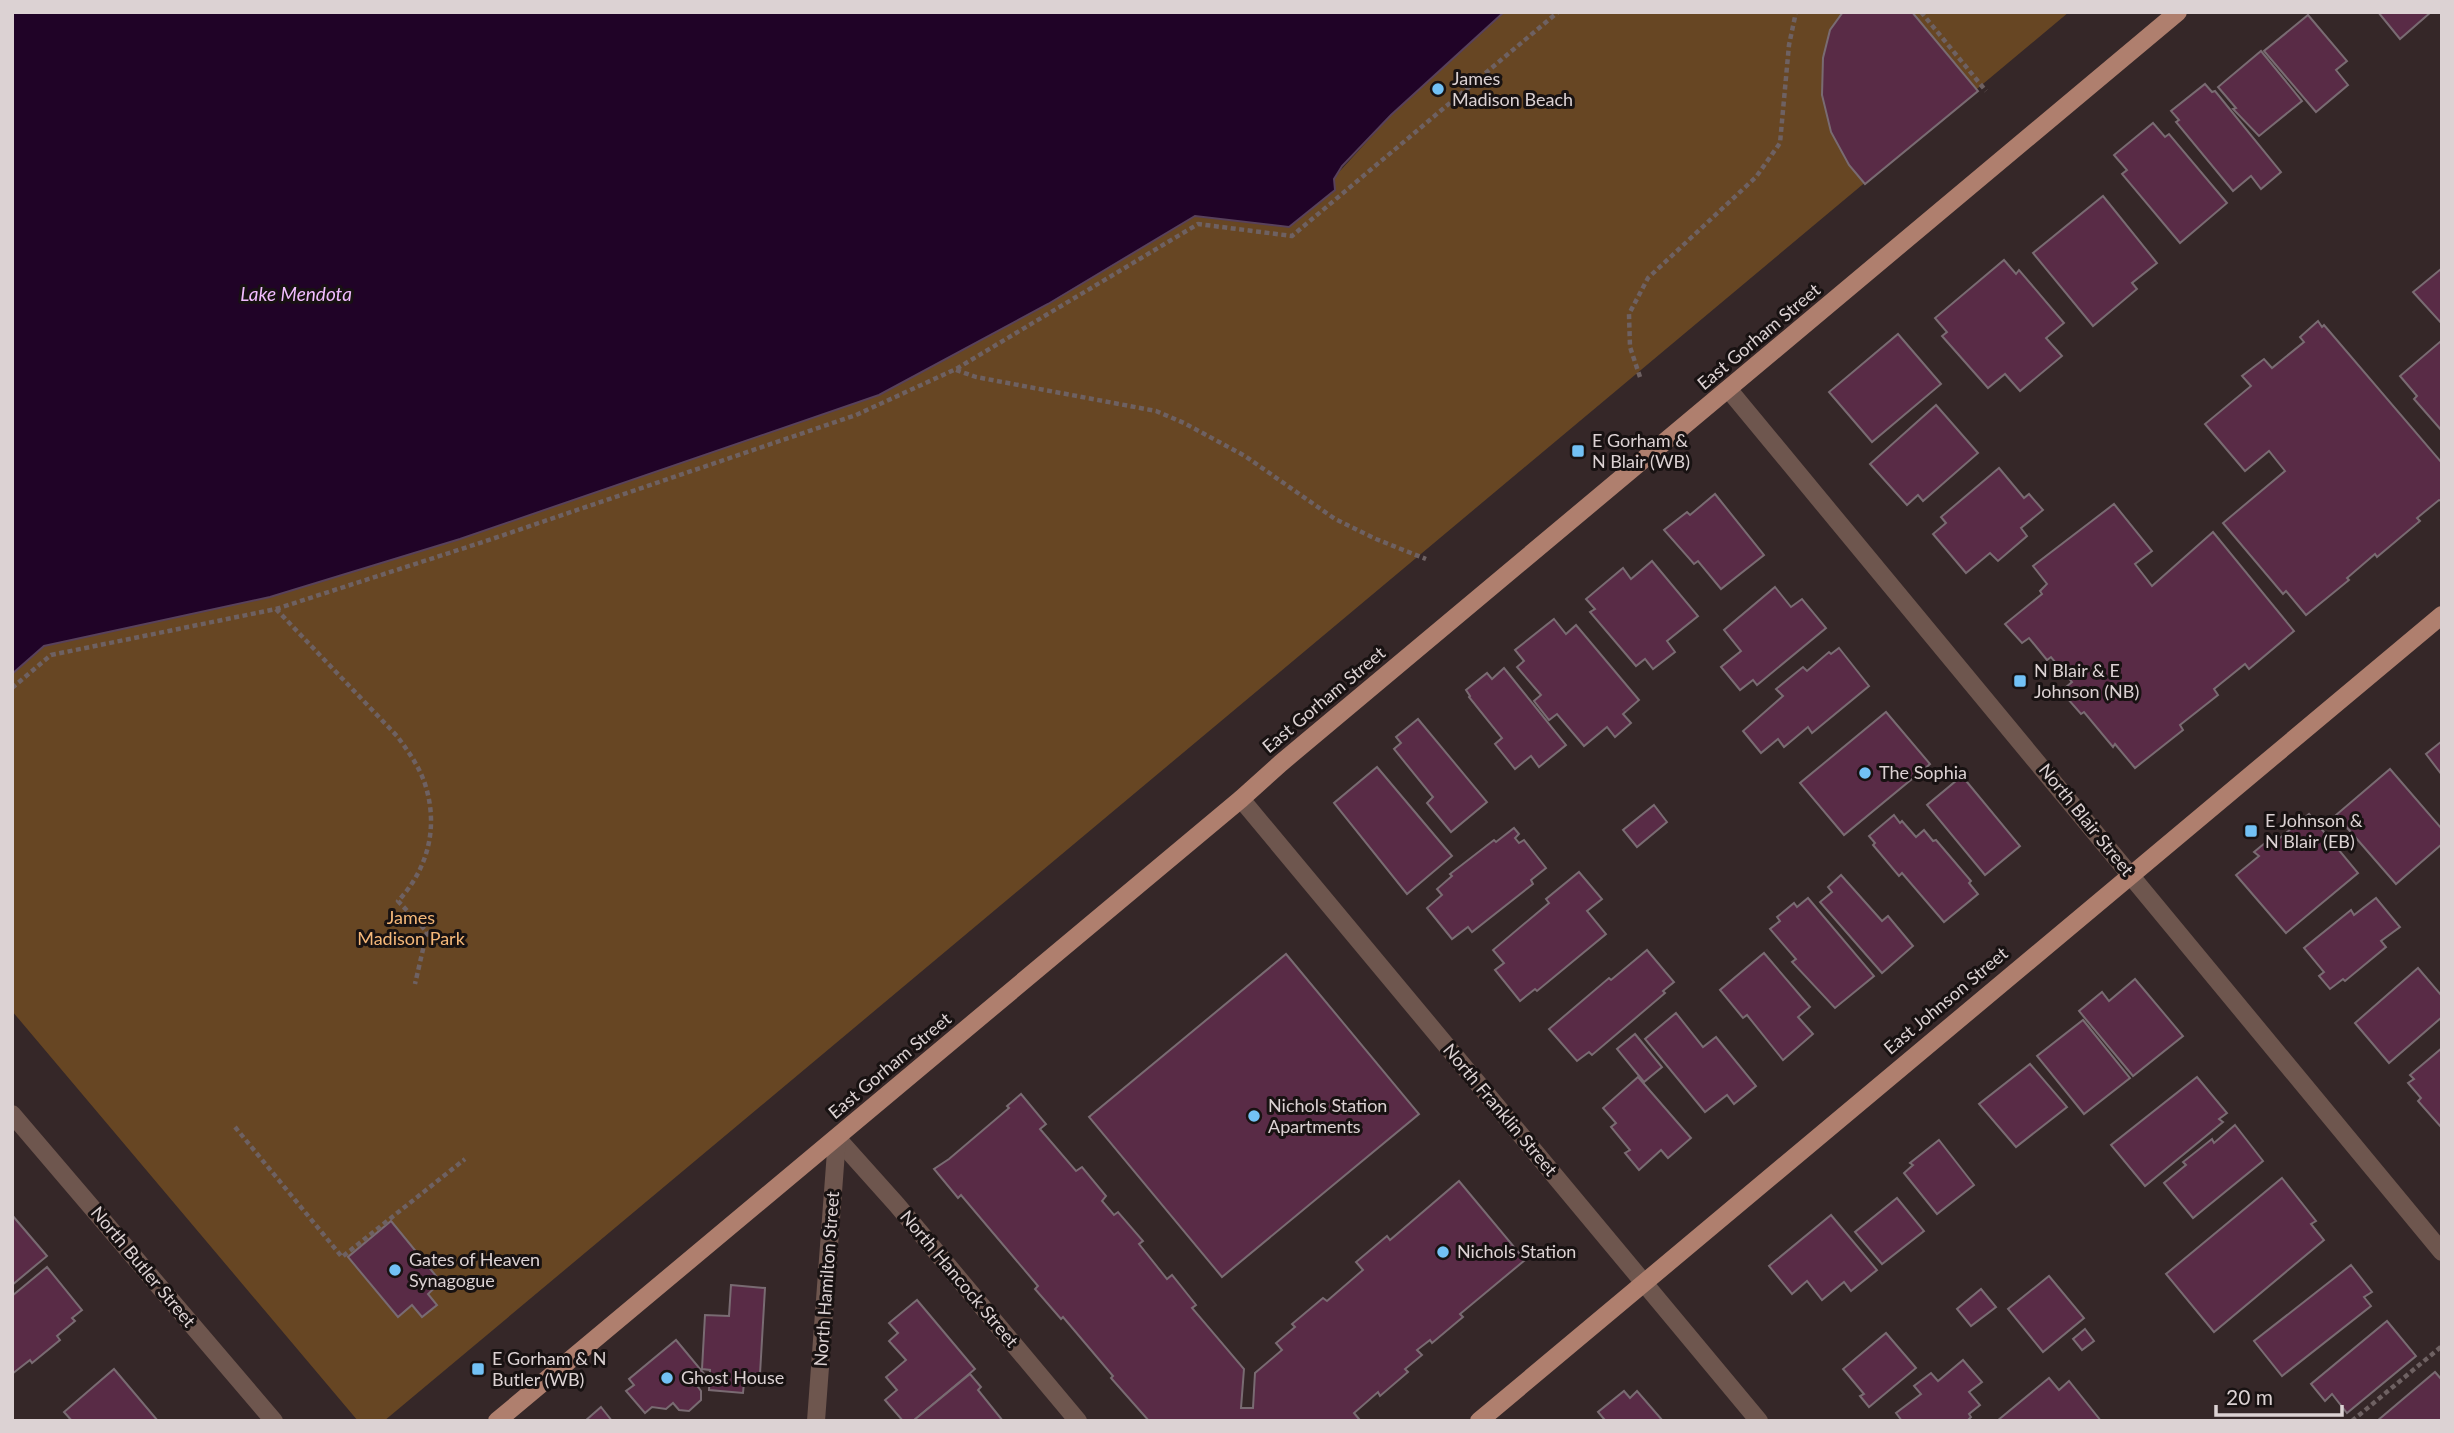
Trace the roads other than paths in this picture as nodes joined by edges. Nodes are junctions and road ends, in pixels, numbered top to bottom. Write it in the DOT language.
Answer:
graph roads {
  1 [pos="2178,12"];
  2 [pos="1729,390"];
  3 [pos="2442,615"];
  4 [pos="1241,800"];
  5 [pos="2130,874"];
  6 [pos="12,1114"];
  7 [pos="838,1138"];
  8 [pos="2442,1251"];
  9 [pos="1643,1282"];
  10 [pos="274,1421"];
  11 [pos="497,1421"];
  12 [pos="816,1421"];
  13 [pos="1078,1421"];
  14 [pos="1479,1421"];
  15 [pos="1759,1421"];
  1 -- 2 [label="main road, East Gorham Street"];
  2 -- 4 [label="main road, East Gorham Street"];
  2 -- 5 [label="street, North Blair Street"];
  3 -- 5 [label="main road, East Johnson Street"];
  4 -- 7 [label="main road, East Gorham Street"];
  4 -- 9 [label="street, North Franklin Street"];
  5 -- 8 [label="street, North Blair Street"];
  5 -- 9 [label="main road, East Johnson Street"];
  6 -- 10 [label="street, North Butler Street"];
  7 -- 11 [label="main road, East Gorham Street"];
  7 -- 12 [label="street, North Hamilton Street"];
  7 -- 13 [label="street, North Hancock Street"];
  9 -- 14 [label="main road, East Johnson Street"];
  9 -- 15 [label="street, North Franklin Street"];
}
